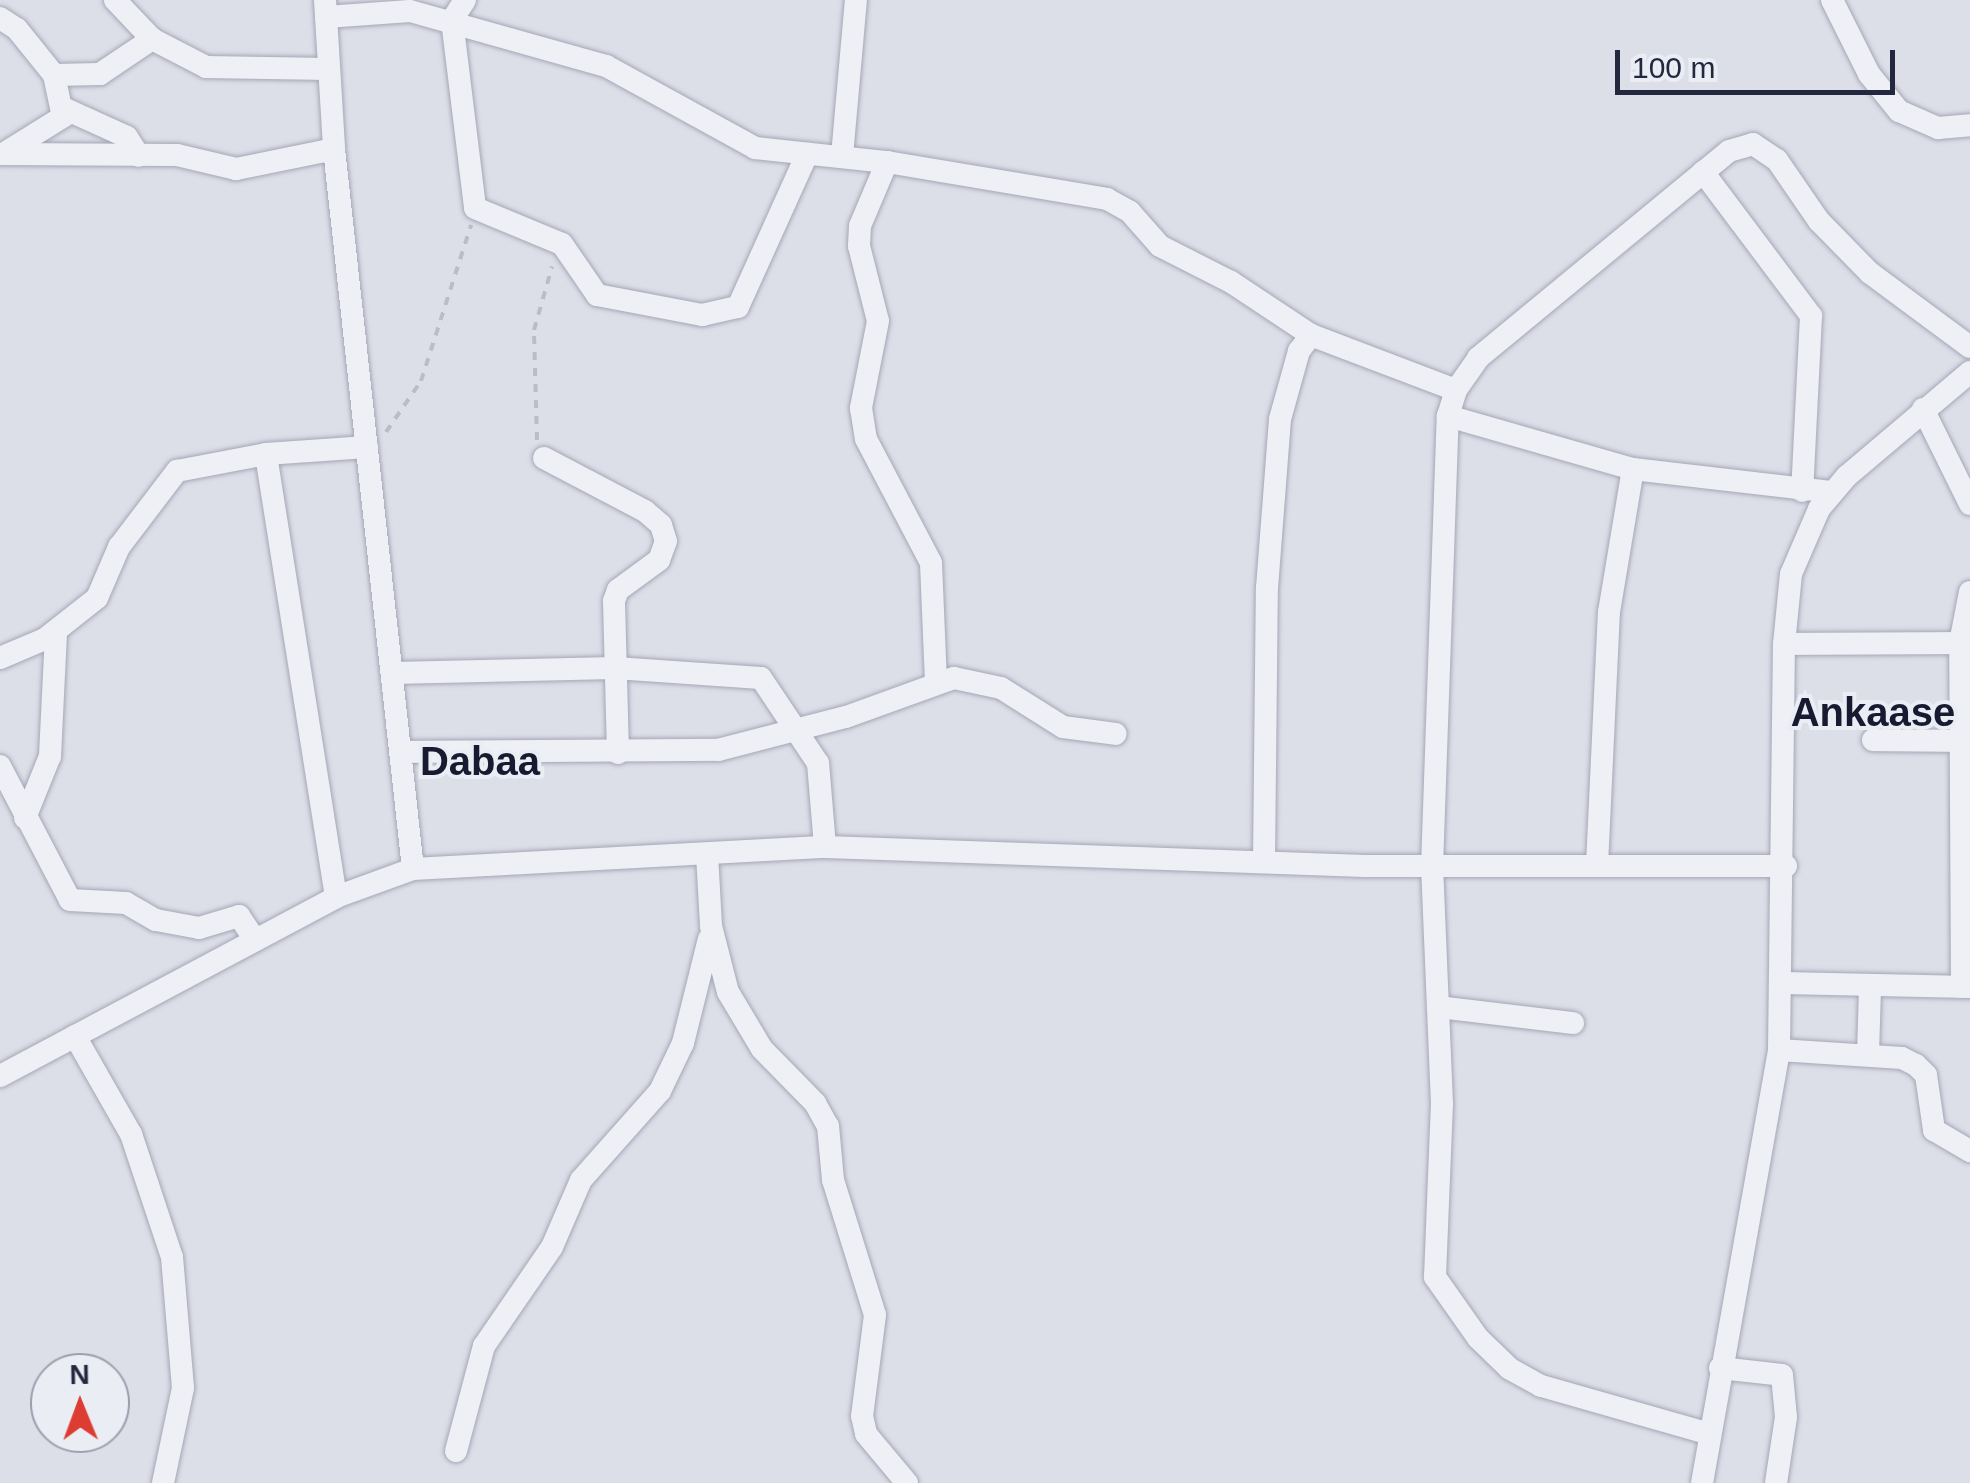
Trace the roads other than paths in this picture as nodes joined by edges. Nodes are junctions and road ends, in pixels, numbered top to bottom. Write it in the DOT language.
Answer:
graph roads {
  1 [pos="115,0"];
  2 [pos="464,0"];
  3 [pos="856,0"];
  4 [pos="1832,0"];
  5 [pos="326,8"];
  6 [pos="0,18"];
  7 [pos="452,20"];
  8 [pos="152,39"];
  9 [pos="328,69"];
  10 [pos="54,75"];
  11 [pos="70,114"];
  12 [pos="1970,125"];
  13 [pos="334,149"];
  14 [pos="2,154"];
  15 [pos="808,154"];
  16 [pos="139,156"];
  17 [pos="842,156"];
  18 [pos="886,162"];
  19 [pos="1703,172"];
  20 [pos="1311,335"];
  21 [pos="1970,347"];
  22 [pos="1970,372"];
  23 [pos="1456,390"];
  24 [pos="1923,409"];
  25 [pos="1448,416"];
  26 [pos="367,447"];
  27 [pos="266,454"];
  28 [pos="544,458"];
  29 [pos="1633,469"];
  30 [pos="1802,491"];
  31 [pos="1833,492"];
  32 [pos="1970,504"];
  33 [pos="1970,592"];
  34 [pos="56,632"];
  35 [pos="1960,643"];
  36 [pos="1784,644"];
  37 [pos="0,658"];
  38 [pos="615,668"];
  39 [pos="393,673"];
  40 [pos="936,680"];
  41 [pos="796,731"];
  42 [pos="1116,734"];
  43 [pos="1874,740"];
  44 [pos="1962,741"];
  45 [pos="401,752"];
  46 [pos="618,754"];
  47 [pos="0,766"];
  48 [pos="25,818"];
  49 [pos="1968,828"];
  50 [pos="825,847"];
  51 [pos="707,854"];
  52 [pos="1264,862"];
  53 [pos="1596,865"];
  54 [pos="1786,866"];
  55 [pos="1432,867"];
  56 [pos="413,869"];
  57 [pos="336,897"];
  58 [pos="712,926"];
  59 [pos="255,940"];
  60 [pos="1783,983"];
  61 [pos="1870,986"];
  62 [pos="1966,987"];
  63 [pos="1438,1007"];
  64 [pos="1573,1023"];
  65 [pos="75,1036"];
  66 [pos="1778,1050"];
  67 [pos="1868,1055"];
  68 [pos="0,1076"];
  69 [pos="1970,1151"];
  70 [pos="1720,1368"];
  71 [pos="1710,1434"];
  72 [pos="456,1451"];
  73 [pos="163,1483"];
  74 [pos="907,1483"];
  75 [pos="1702,1483"];
  76 [pos="1776,1483"];
  1 -- 8 [label="street"];
  2 -- 7 [label="street"];
  3 -- 17 [label="street"];
  4 -- 12 [label="street"];
  5 -- 7 [label="street"];
  5 -- 9 [label="street"];
  6 -- 10 [label="street"];
  7 -- 15 [label="street"];
  7 -- 15 [label="street"];
  8 -- 9 [label="street"];
  8 -- 10 [label="street"];
  9 -- 13 [label="street"];
  10 -- 11 [label="street"];
  11 -- 14 [label="street"];
  11 -- 16 [label="street"];
  13 -- 16 [label="street"];
  13 -- 26 [label="street"];
  14 -- 16 [label="street"];
  15 -- 17 [label="street"];
  17 -- 18 [label="street"];
  18 -- 20 [label="street"];
  18 -- 40 [label="street"];
  19 -- 21 [label="street"];
  19 -- 23 [label="street"];
  19 -- 30 [label="street"];
  20 -- 23 [label="street"];
  20 -- 52 [label="street"];
  22 -- 24 [label="street"];
  23 -- 25 [label="street"];
  24 -- 31 [label="street"];
  24 -- 32 [label="street"];
  25 -- 29 [label="street"];
  25 -- 55 [label="street"];
  26 -- 27 [label="street"];
  26 -- 39 [label="street"];
  27 -- 34 [label="street"];
  27 -- 57 [label="street"];
  28 -- 38 [label="street"];
  29 -- 30 [label="street"];
  29 -- 53 [label="street"];
  30 -- 31 [label="street"];
  31 -- 36 [label="street"];
  33 -- 35 [label="street"];
  34 -- 37 [label="street"];
  34 -- 48 [label="street"];
  35 -- 36 [label="street"];
  35 -- 44 [label="street"];
  36 -- 54 [label="street"];
  38 -- 39 [label="street"];
  38 -- 41 [label="street"];
  38 -- 46 [label="street"];
  39 -- 45 [label="street"];
  40 -- 41 [label="street"];
  40 -- 42 [label="street"];
  41 -- 46 [label="street"];
  41 -- 50 [label="street"];
  43 -- 44 [label="street"];
  44 -- 49 [label="street"];
  45 -- 46 [label="street"];
  45 -- 56 [label="street"];
  47 -- 48 [label="street"];
  48 -- 59 [label="street"];
  49 -- 62 [label="street"];
  50 -- 51 [label="street"];
  50 -- 52 [label="street"];
  51 -- 56 [label="street"];
  51 -- 58 [label="street"];
  52 -- 55 [label="street"];
  53 -- 54 [label="street"];
  53 -- 55 [label="street"];
  54 -- 60 [label="street"];
  55 -- 63 [label="street"];
  56 -- 57 [label="street"];
  57 -- 59 [label="street"];
  58 -- 72 [label="street"];
  58 -- 74 [label="street"];
  59 -- 65 [label="street"];
  60 -- 61 [label="street"];
  60 -- 66 [label="street"];
  61 -- 62 [label="street"];
  61 -- 67 [label="street"];
  63 -- 64 [label="street"];
  63 -- 71 [label="street"];
  65 -- 68 [label="street"];
  65 -- 73 [label="street"];
  66 -- 67 [label="street"];
  66 -- 70 [label="street"];
  67 -- 69 [label="street"];
  70 -- 71 [label="street"];
  70 -- 76 [label="street"];
  71 -- 75 [label="street"];
}
